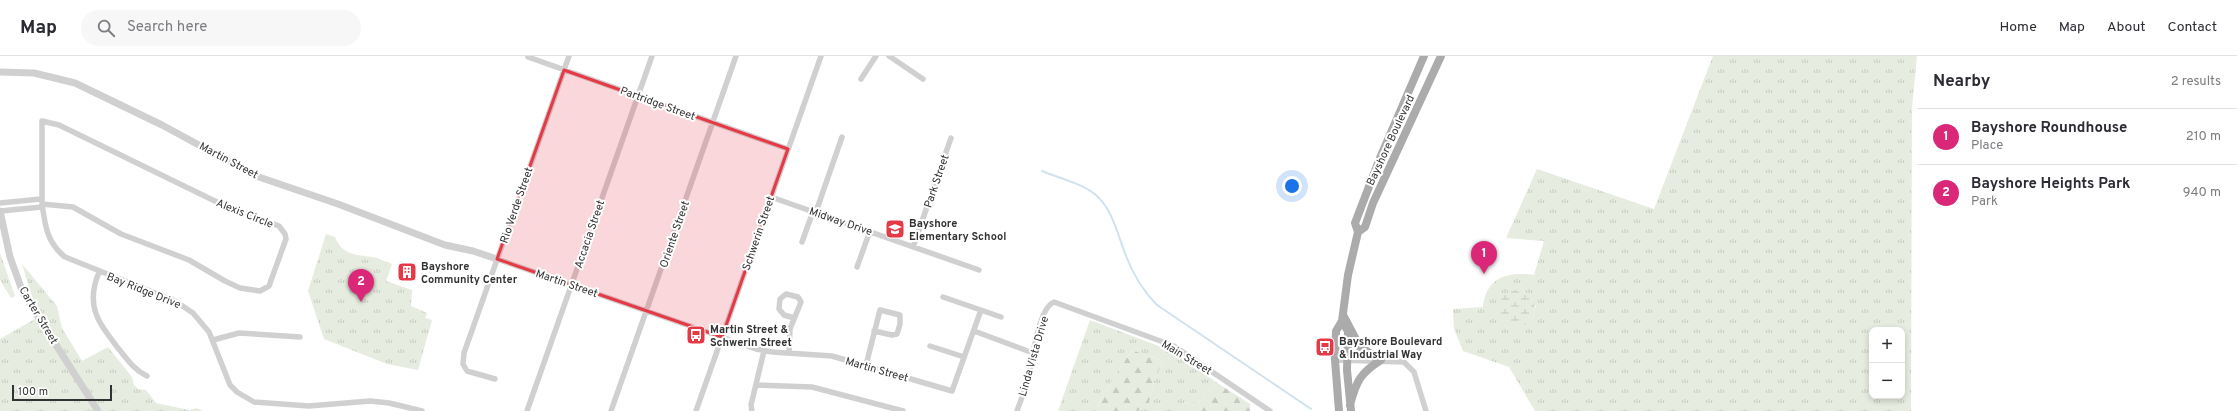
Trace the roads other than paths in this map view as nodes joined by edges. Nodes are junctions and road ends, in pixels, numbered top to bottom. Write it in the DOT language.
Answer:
graph roads {
  1 [pos="569,56"];
  2 [pos="652,56"];
  3 [pos="736,56"];
  4 [pos="821,56"];
  5 [pos="876,56"];
  6 [pos="889,56"];
  7 [pos="1424,56"];
  8 [pos="1441,56"];
  9 [pos="528,57"];
  10 [pos="564,70"];
  11 [pos="0,72"];
  12 [pos="861,79"];
  13 [pos="923,79"];
  14 [pos="638,96"];
  15 [pos="713,122"];
  16 [pos="842,136"];
  17 [pos="952,138"];
  18 [pos="788,149"];
  19 [pos="771,197"];
  20 [pos="0,203"];
  21 [pos="42,203"];
  22 [pos="0,211"];
  23 [pos="814,212"];
  24 [pos="870,230"];
  25 [pos="1358,232"];
  26 [pos="802,242"];
  27 [pos="914,247"];
  28 [pos="497,259"];
  29 [pos="857,267"];
  30 [pos="979,270"];
  31 [pos="100,272"];
  32 [pos="571,285"];
  33 [pos="943,297"];
  34 [pos="1051,303"];
  35 [pos="981,310"];
  36 [pos="646,311"];
  37 [pos="1001,317"];
  38 [pos="794,318"];
  39 [pos="1342,318"];
  40 [pos="874,331"];
  41 [pos="974,332"];
  42 [pos="300,337"];
  43 [pos="722,337"];
  44 [pos="213,340"];
  45 [pos="930,346"];
  46 [pos="764,351"];
  47 [pos="789,353"];
  48 [pos="1033,353"];
  49 [pos="964,357"];
  50 [pos="1335,360"];
  51 [pos="1347,360"];
  52 [pos="1380,360"];
  53 [pos="866,365"];
  54 [pos="147,376"];
  55 [pos="495,379"];
  56 [pos="756,385"];
  57 [pos="1350,408"];
  58 [pos="1339,410"];
  59 [pos="98,411"];
  60 [pos="422,411"];
  61 [pos="527,411"];
  62 [pos="611,411"];
  63 [pos="696,411"];
  64 [pos="752,411"];
  65 [pos="903,411"];
  66 [pos="1017,411"];
  67 [pos="1270,411"];
  68 [pos="1426,411"];
  1 -- 10 [label="street, Rio Verde Street"];
  2 -- 14 [label="street, Accacia Street"];
  3 -- 15 [label="street, Oriente Street"];
  4 -- 18 [label="street, Schwerin Street"];
  5 -- 12 [label="street"];
  6 -- 13 [label="street"];
  7 -- 25 [label="main road, Bayshore Boulevard"];
  8 -- 25 [label="main road, Bayshore Boulevard"];
  9 -- 10 [label="street, Partridge Street"];
  10 -- 14 [label="street, Partridge Street"];
  10 -- 28 [label="street, Rio Verde Street"];
  11 -- 28 [label="street, Martin Street"];
  14 -- 15 [label="street, Partridge Street"];
  14 -- 32 [label="street, Accacia Street"];
  15 -- 18 [label="street, Partridge Street"];
  15 -- 36 [label="street, Oriente Street"];
  16 -- 23 [label="street"];
  17 -- 27 [label="street, Park Street"];
  18 -- 19 [label="street, Schwerin Street"];
  19 -- 23 [label="street, Midway Drive"];
  19 -- 43 [label="street, Schwerin Street"];
  20 -- 21 [label="street"];
  21 -- 21 [label="street, Alexis Circle"];
  21 -- 22 [label="street"];
  21 -- 31 [label="street, Bay Ridge Drive"];
  22 -- 59 [label="street, Carter Street"];
  23 -- 24 [label="street, Midway Drive"];
  23 -- 26 [label="street"];
  24 -- 27 [label="street, Midway Drive"];
  24 -- 29 [label="street"];
  25 -- 39 [label="main road, Bayshore Boulevard"];
  27 -- 30 [label="street, Midway Drive"];
  28 -- 32 [label="street, Martin Street"];
  28 -- 55 [label="street, Rio Verde Street"];
  31 -- 44 [label="street, Bay Ridge Drive"];
  31 -- 54 [label="street"];
  32 -- 36 [label="street, Martin Street"];
  32 -- 61 [label="street, Accacia Street"];
  33 -- 35 [label="street"];
  34 -- 48 [label="street, Linda Vista Drive"];
  34 -- 67 [label="street, Main Street"];
  35 -- 37 [label="street"];
  35 -- 41 [label="street, Martin Street"];
  36 -- 43 [label="street, Martin Street"];
  36 -- 62 [label="street, Oriente Street"];
  38 -- 38 [label="street"];
  38 -- 47 [label="street"];
  39 -- 50 [label="main road, Bayshore Boulevard"];
  39 -- 51 [label="main road, Bayshore Boulevard"];
  39 -- 52 [label="main road"];
  40 -- 40 [label="street"];
  40 -- 53 [label="street"];
  41 -- 48 [label="street"];
  41 -- 49 [label="street, Martin Street"];
  42 -- 44 [label="street"];
  43 -- 46 [label="street, Martin Street"];
  43 -- 63 [label="street, Schwerin Street"];
  44 -- 60 [label="street, Bay Ridge Drive"];
  45 -- 49 [label="street"];
  46 -- 47 [label="street, Martin Street"];
  46 -- 56 [label="street"];
  47 -- 53 [label="street, Martin Street"];
  48 -- 66 [label="street, Linda Vista Drive"];
  49 -- 53 [label="street, Martin Street"];
  50 -- 51 [label="street"];
  50 -- 58 [label="main road, Bayshore Boulevard"];
  51 -- 52 [label="street"];
  51 -- 57 [label="main road, Bayshore Boulevard"];
  52 -- 57 [label="main road"];
  52 -- 68 [label="street"];
  56 -- 64 [label="street"];
  56 -- 65 [label="street"];
}
